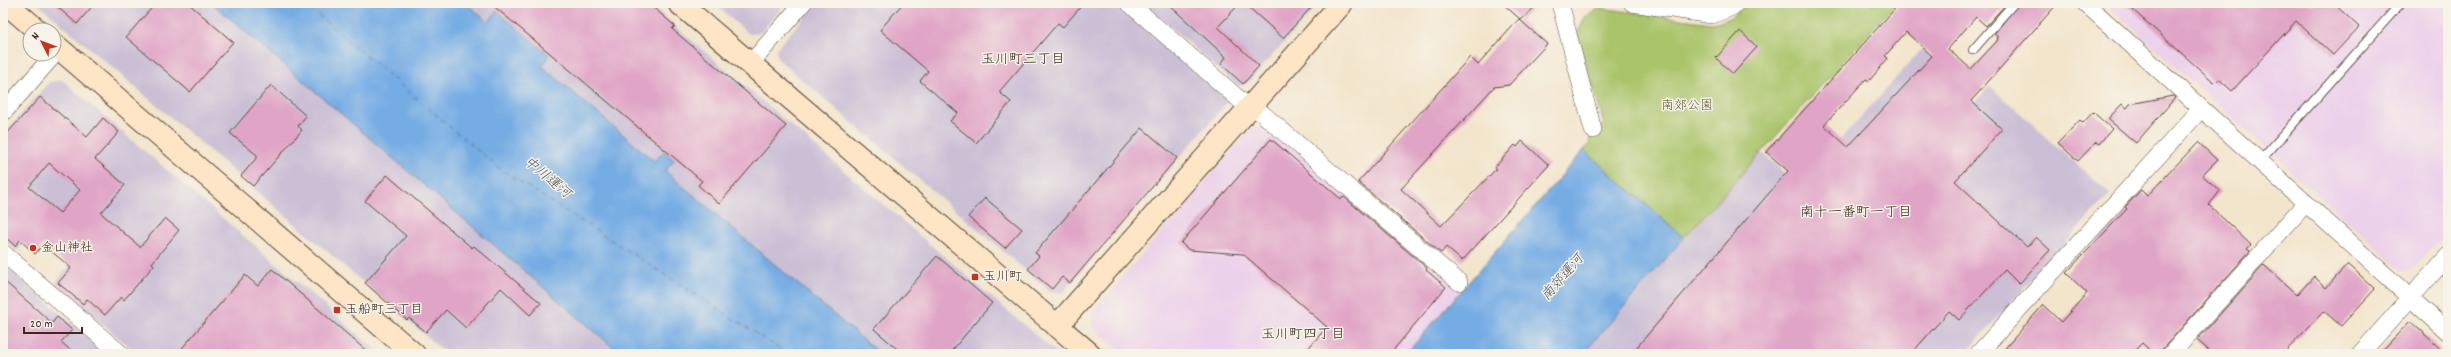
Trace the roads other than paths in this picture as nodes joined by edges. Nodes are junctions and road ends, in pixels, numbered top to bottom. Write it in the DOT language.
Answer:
graph roads {
  1 [pos="6,3"];
  2 [pos="679,3"];
  3 [pos="803,3"];
  4 [pos="1129,3"];
  5 [pos="1342,3"];
  6 [pos="1560,3"];
  7 [pos="1632,3"];
  8 [pos="1736,3"];
  9 [pos="2014,3"];
  10 [pos="2085,3"];
  11 [pos="2401,3"];
  12 [pos="28,22"];
  13 [pos="62,50"];
  14 [pos="1973,50"];
  15 [pos="44,62"];
  16 [pos="750,64"];
  17 [pos="1250,106"];
  18 [pos="2201,109"];
  19 [pos="3,113"];
  20 [pos="1593,130"];
  21 [pos="2260,162"];
  22 [pos="2306,203"];
  23 [pos="3,253"];
  24 [pos="2448,256"];
  25 [pos="1460,282"];
  26 [pos="2410,298"];
  27 [pos="1057,326"];
  28 [pos="2448,332"];
  29 [pos="121,354"];
  30 [pos="414,354"];
  31 [pos="1090,354"];
  32 [pos="1978,354"];
  33 [pos="2171,354"];
  34 [pos="2360,354"];
  1 -- 12 [label="street"];
  2 -- 16 [label="street"];
  3 -- 16 [label="street"];
  4 -- 17 [label="street"];
  5 -- 17 [label="street"];
  6 -- 20 [label="street"];
  7 -- 8 [label="street"];
  9 -- 14 [label="lane"];
  10 -- 18 [label="street"];
  11 -- 21 [label="lane"];
  13 -- 30 [label="street"];
  15 -- 19 [label="street"];
  16 -- 27 [label="street"];
  17 -- 25 [label="street"];
  17 -- 27 [label="street"];
  18 -- 21 [label="street"];
  18 -- 32 [label="street"];
  21 -- 22 [label="street"];
  22 -- 26 [label="street"];
  22 -- 33 [label="street"];
  23 -- 29 [label="street"];
  24 -- 26 [label="street"];
  26 -- 28 [label="street"];
  26 -- 34 [label="street"];
  27 -- 31 [label="street"];
}
